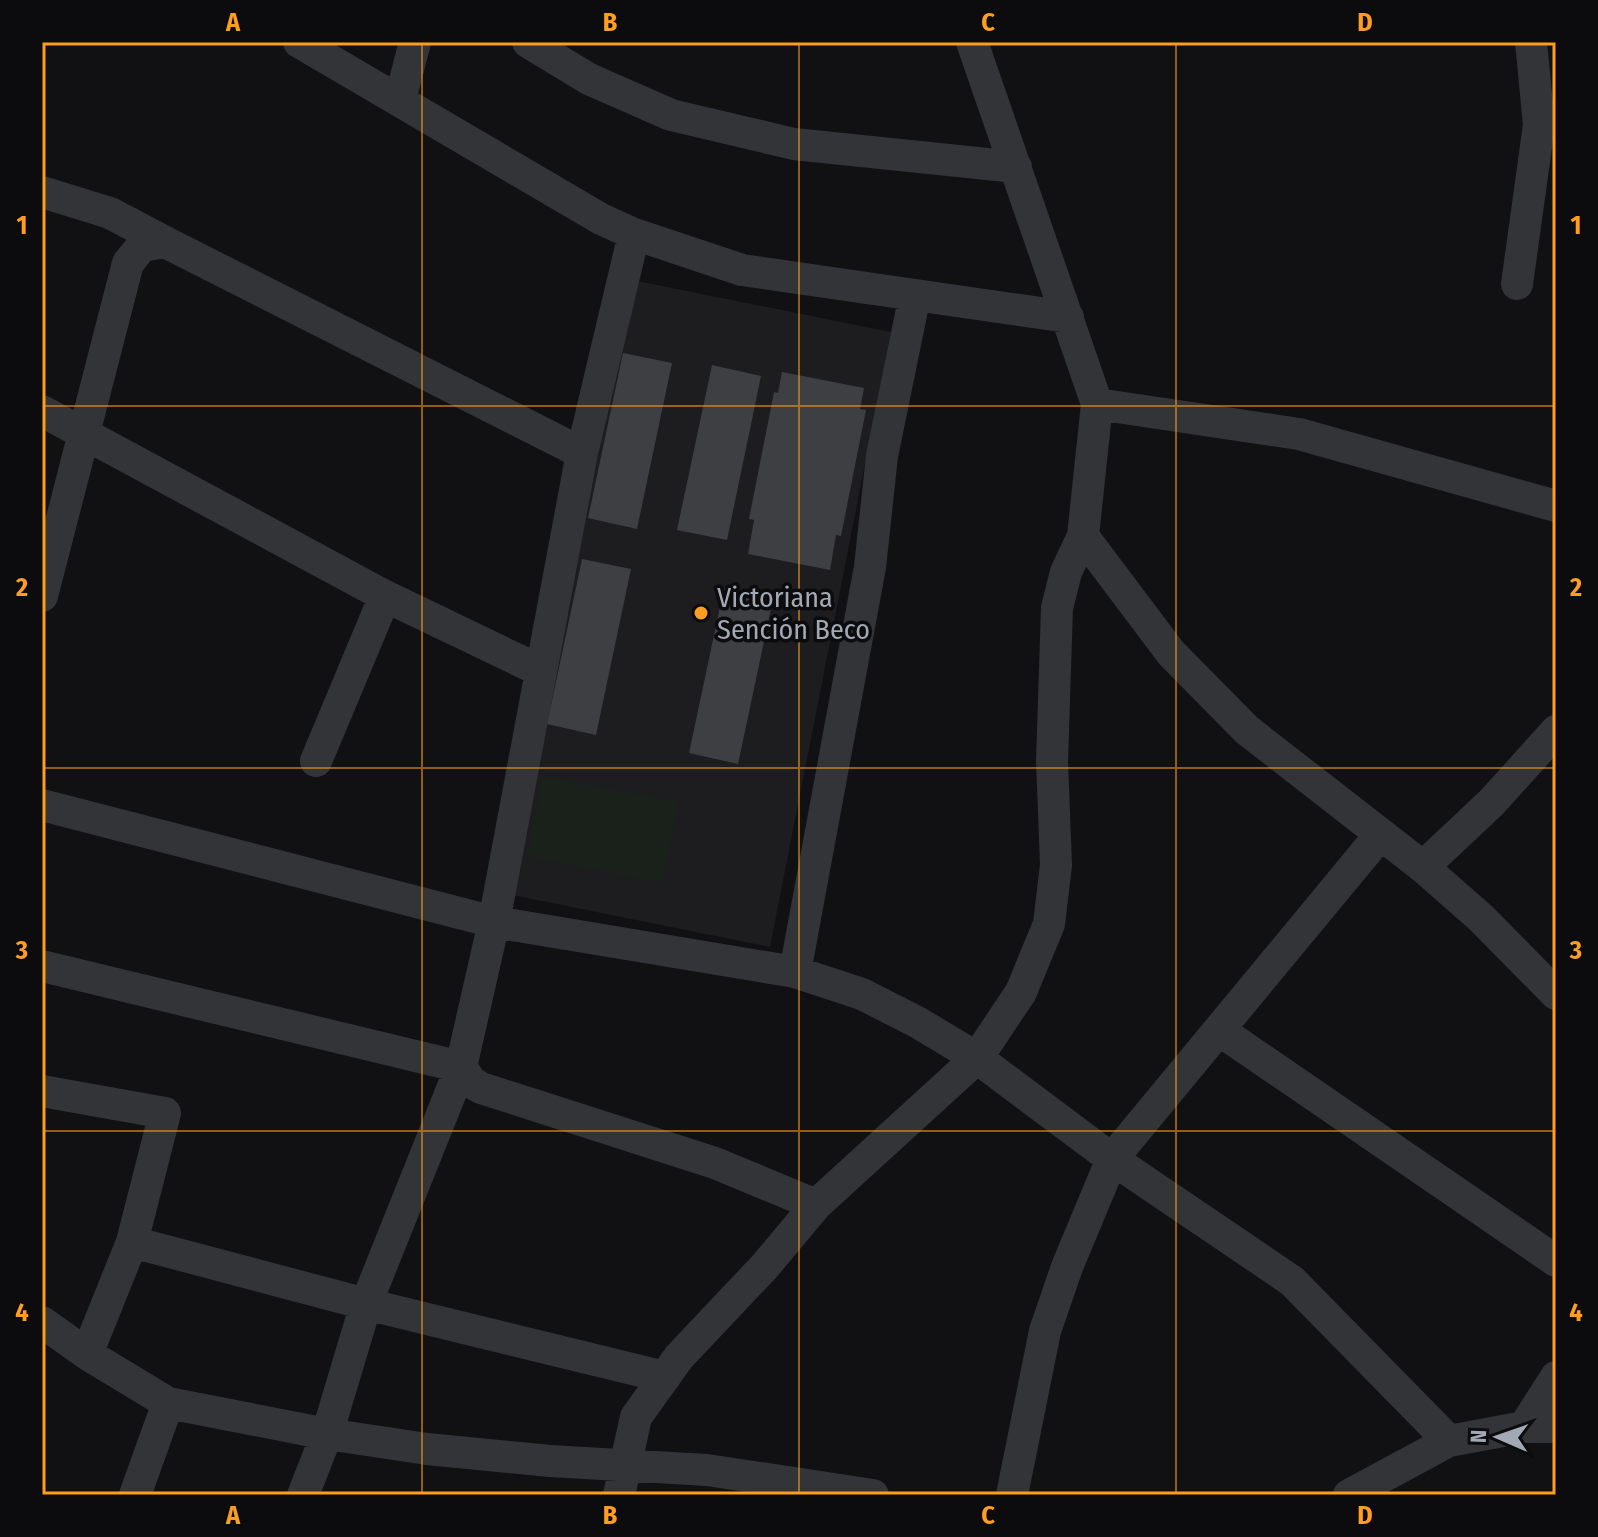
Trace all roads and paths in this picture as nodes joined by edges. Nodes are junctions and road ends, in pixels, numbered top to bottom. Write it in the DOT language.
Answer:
graph roads {
  1 [pos="299,42"];
  2 [pos="415,42"];
  3 [pos="528,42"];
  4 [pos="972,42"];
  5 [pos="1531,42"];
  6 [pos="400,100"];
  7 [pos="1548,126"];
  8 [pos="1016,167"];
  9 [pos="42,192"];
  10 [pos="634,234"];
  11 [pos="165,242"];
  12 [pos="1517,284"];
  13 [pos="915,295"];
  14 [pos="1068,317"];
  15 [pos="1097,404"];
  16 [pos="42,411"];
  17 [pos="84,434"];
  18 [pos="582,453"];
  19 [pos="1556,506"];
  20 [pos="1083,536"];
  21 [pos="42,596"];
  22 [pos="385,596"];
  23 [pos="541,671"];
  24 [pos="1556,731"];
  25 [pos="316,761"];
  26 [pos="42,805"];
  27 [pos="1380,835"];
  28 [pos="1423,867"];
  29 [pos="494,922"];
  30 [pos="42,966"];
  31 [pos="795,972"];
  32 [pos="1556,994"];
  33 [pos="1219,1030"];
  34 [pos="977,1058"];
  35 [pos="461,1067"];
  36 [pos="42,1091"];
  37 [pos="1112,1159"];
  38 [pos="816,1205"];
  39 [pos="132,1242"];
  40 [pos="1556,1261"];
  41 [pos="366,1304"];
  42 [pos="42,1322"];
  43 [pos="87,1354"];
  44 [pos="665,1377"];
  45 [pos="1556,1377"];
  46 [pos="168,1403"];
  47 [pos="1540,1427"];
  48 [pos="327,1434"];
  49 [pos="1449,1441"];
  50 [pos="622,1480"];
  51 [pos="704,1482"];
  52 [pos="135,1495"];
  53 [pos="303,1495"];
  54 [pos="873,1495"];
  55 [pos="1012,1495"];
  56 [pos="1349,1495"];
  1 -- 6 [label="street"];
  2 -- 6 [label="street"];
  3 -- 8 [label="street"];
  4 -- 8 [label="street"];
  5 -- 7 [label="street"];
  6 -- 10 [label="street"];
  7 -- 12 [label="street"];
  8 -- 14 [label="street"];
  9 -- 11 [label="street"];
  10 -- 13 [label="street"];
  10 -- 18 [label="street"];
  11 -- 17 [label="street"];
  11 -- 18 [label="street"];
  13 -- 14 [label="street"];
  13 -- 31 [label="street"];
  14 -- 15 [label="street"];
  15 -- 19 [label="street"];
  15 -- 20 [label="street"];
  16 -- 17 [label="street"];
  17 -- 21 [label="street"];
  17 -- 22 [label="street"];
  18 -- 23 [label="street"];
  20 -- 27 [label="street"];
  20 -- 34 [label="street"];
  22 -- 23 [label="street"];
  22 -- 25 [label="street"];
  23 -- 29 [label="street"];
  24 -- 28 [label="street"];
  26 -- 29 [label="street"];
  27 -- 28 [label="street"];
  27 -- 33 [label="street"];
  28 -- 32 [label="street"];
  29 -- 31 [label="street"];
  29 -- 35 [label="street"];
  30 -- 35 [label="street"];
  31 -- 34 [label="street"];
  33 -- 37 [label="street"];
  33 -- 40 [label="street"];
  34 -- 37 [label="street"];
  34 -- 38 [label="street"];
  35 -- 38 [label="street"];
  35 -- 41 [label="street"];
  36 -- 39 [label="street"];
  37 -- 49 [label="street"];
  37 -- 55 [label="street"];
  38 -- 44 [label="street"];
  39 -- 41 [label="street"];
  39 -- 43 [label="street"];
  41 -- 44 [label="street"];
  41 -- 48 [label="street"];
  42 -- 43 [label="street"];
  43 -- 46 [label="street"];
  44 -- 50 [label="street"];
  45 -- 47 [label="street"];
  46 -- 48 [label="street"];
  46 -- 52 [label="street"];
  47 -- 49 [label="street"];
  48 -- 50 [label="street"];
  48 -- 53 [label="street"];
  49 -- 56 [label="street"];
  50 -- 51 [label="street"];
  51 -- 54 [label="street"];
}
